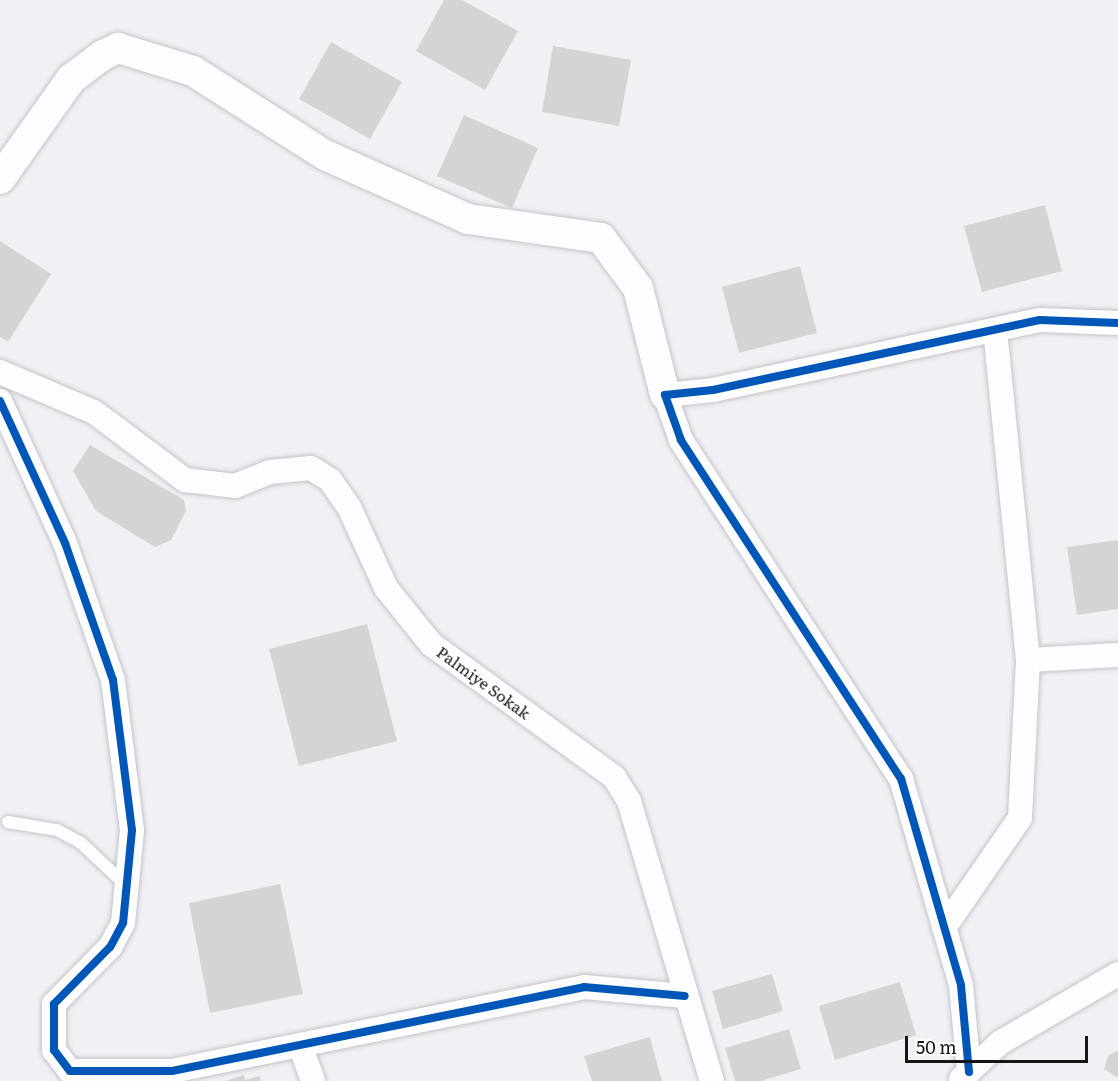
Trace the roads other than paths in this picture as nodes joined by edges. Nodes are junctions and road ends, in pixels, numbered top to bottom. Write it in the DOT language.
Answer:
graph roads {
  1 [pos="0,179"];
  2 [pos="1118,323"];
  3 [pos="995,332"];
  4 [pos="0,372"];
  5 [pos="665,395"];
  6 [pos="0,401"];
  7 [pos="1118,655"];
  8 [pos="1028,660"];
  9 [pos="8,822"];
  10 [pos="129,888"];
  11 [pos="944,928"];
  12 [pos="1118,975"];
  13 [pos="685,996"];
  14 [pos="300,1045"];
  15 [pos="109,1076"];
  16 [pos="964,1077"];
  17 [pos="313,1081"];
  18 [pos="712,1081"];
  1 -- 5 [label="street"];
  2 -- 3 [label="street"];
  3 -- 5 [label="street"];
  3 -- 8 [label="street"];
  4 -- 13 [label="street, Palmiye Sokak"];
  5 -- 11 [label="street"];
  6 -- 10 [label="street"];
  7 -- 8 [label="street"];
  8 -- 11 [label="street"];
  9 -- 10 [label="lane"];
  10 -- 15 [label="street"];
  11 -- 16 [label="street"];
  12 -- 16 [label="street"];
  13 -- 14 [label="street"];
  13 -- 18 [label="street, Palmiye Sokak"];
  14 -- 15 [label="street"];
  14 -- 17 [label="street"];
}
